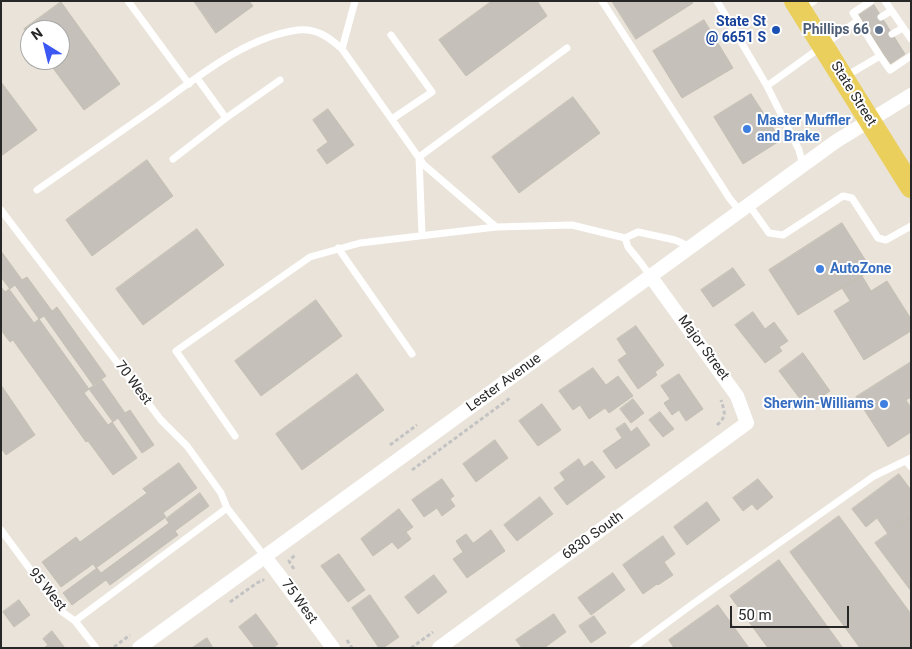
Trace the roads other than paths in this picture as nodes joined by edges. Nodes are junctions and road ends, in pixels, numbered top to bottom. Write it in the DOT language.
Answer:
graph roads {
  1 [pos="128,1"];
  2 [pos="355,1"];
  3 [pos="602,1"];
  4 [pos="718,1"];
  5 [pos="871,1"];
  6 [pos="884,1"];
  7 [pos="803,4"];
  8 [pos="891,10"];
  9 [pos="881,17"];
  10 [pos="857,21"];
  11 [pos="903,28"];
  12 [pos="892,34"];
  13 [pos="391,35"];
  14 [pos="911,39"];
  15 [pos="822,45"];
  16 [pos="342,48"];
  17 [pos="567,48"];
  18 [pos="880,56"];
  19 [pos="911,56"];
  20 [pos="197,78"];
  21 [pos="843,78"];
  22 [pos="280,80"];
  23 [pos="189,84"];
  24 [pos="767,86"];
  25 [pos="911,95"];
  26 [pos="226,118"];
  27 [pos="392,119"];
  28 [pos="870,121"];
  29 [pos="419,157"];
  30 [pos="172,159"];
  31 [pos="803,166"];
  32 [pos="911,187"];
  33 [pos="37,190"];
  34 [pos="744,208"];
  35 [pos="1,210"];
  36 [pos="911,226"];
  37 [pos="496,227"];
  38 [pos="422,235"];
  39 [pos="625,238"];
  40 [pos="691,246"];
  41 [pos="338,248"];
  42 [pos="651,277"];
  43 [pos="412,354"];
  44 [pos="747,423"];
  45 [pos="235,436"];
  46 [pos="908,459"];
  47 [pos="911,468"];
  48 [pos="227,508"];
  49 [pos="1,530"];
  50 [pos="265,557"];
  51 [pos="75,621"];
  52 [pos="96,648"];
  53 [pos="140,648"];
  54 [pos="333,648"];
  55 [pos="439,648"];
  56 [pos="634,648"];
  1 -- 23 [label="lane"];
  2 -- 16 [label="lane"];
  3 -- 34 [label="lane"];
  4 -- 24 [label="lane"];
  5 -- 10 [label="lane"];
  6 -- 8 [label="lane"];
  7 -- 15 [label="main road, State Street"];
  8 -- 9 [label="lane"];
  8 -- 11 [label="lane"];
  10 -- 15 [label="lane"];
  10 -- 18 [label="lane"];
  11 -- 12 [label="lane"];
  11 -- 14 [label="lane"];
  13 -- 27 [label="lane"];
  15 -- 21 [label="main road, State Street"];
  15 -- 24 [label="lane"];
  16 -- 20 [label="lane"];
  16 -- 27 [label="lane"];
  17 -- 29 [label="lane"];
  18 -- 19 [label="lane"];
  18 -- 21 [label="lane"];
  20 -- 23 [label="lane"];
  20 -- 26 [label="lane"];
  21 -- 28 [label="main road, State Street"];
  22 -- 26 [label="lane"];
  23 -- 33 [label="lane"];
  24 -- 31 [label="lane"];
  25 -- 28 [label="street, Lester Avenue"];
  26 -- 30 [label="lane"];
  27 -- 29 [label="lane"];
  28 -- 31 [label="street, Lester Avenue"];
  28 -- 32 [label="main road, State Street"];
  29 -- 37 [label="lane"];
  29 -- 38 [label="lane"];
  31 -- 34 [label="street, Lester Avenue"];
  34 -- 36 [label="lane"];
  34 -- 40 [label="street, Lester Avenue"];
  35 -- 48 [label="lane, 70 West"];
  37 -- 38 [label="lane"];
  37 -- 39 [label="lane"];
  38 -- 41 [label="lane"];
  39 -- 40 [label="lane"];
  39 -- 42 [label="lane"];
  40 -- 42 [label="street, Lester Avenue"];
  41 -- 43 [label="lane"];
  41 -- 45 [label="lane"];
  42 -- 44 [label="street, Major Street"];
  42 -- 50 [label="street, Lester Avenue"];
  44 -- 55 [label="street, 6830 South"];
  46 -- 47 [label="lane"];
  46 -- 56 [label="lane"];
  48 -- 50 [label="lane, 70 West"];
  48 -- 51 [label="lane"];
  49 -- 51 [label="lane, 95 West"];
  50 -- 53 [label="street, Lester Avenue"];
  50 -- 54 [label="street, 75 West"];
  51 -- 52 [label="lane, 95 West"];
}
